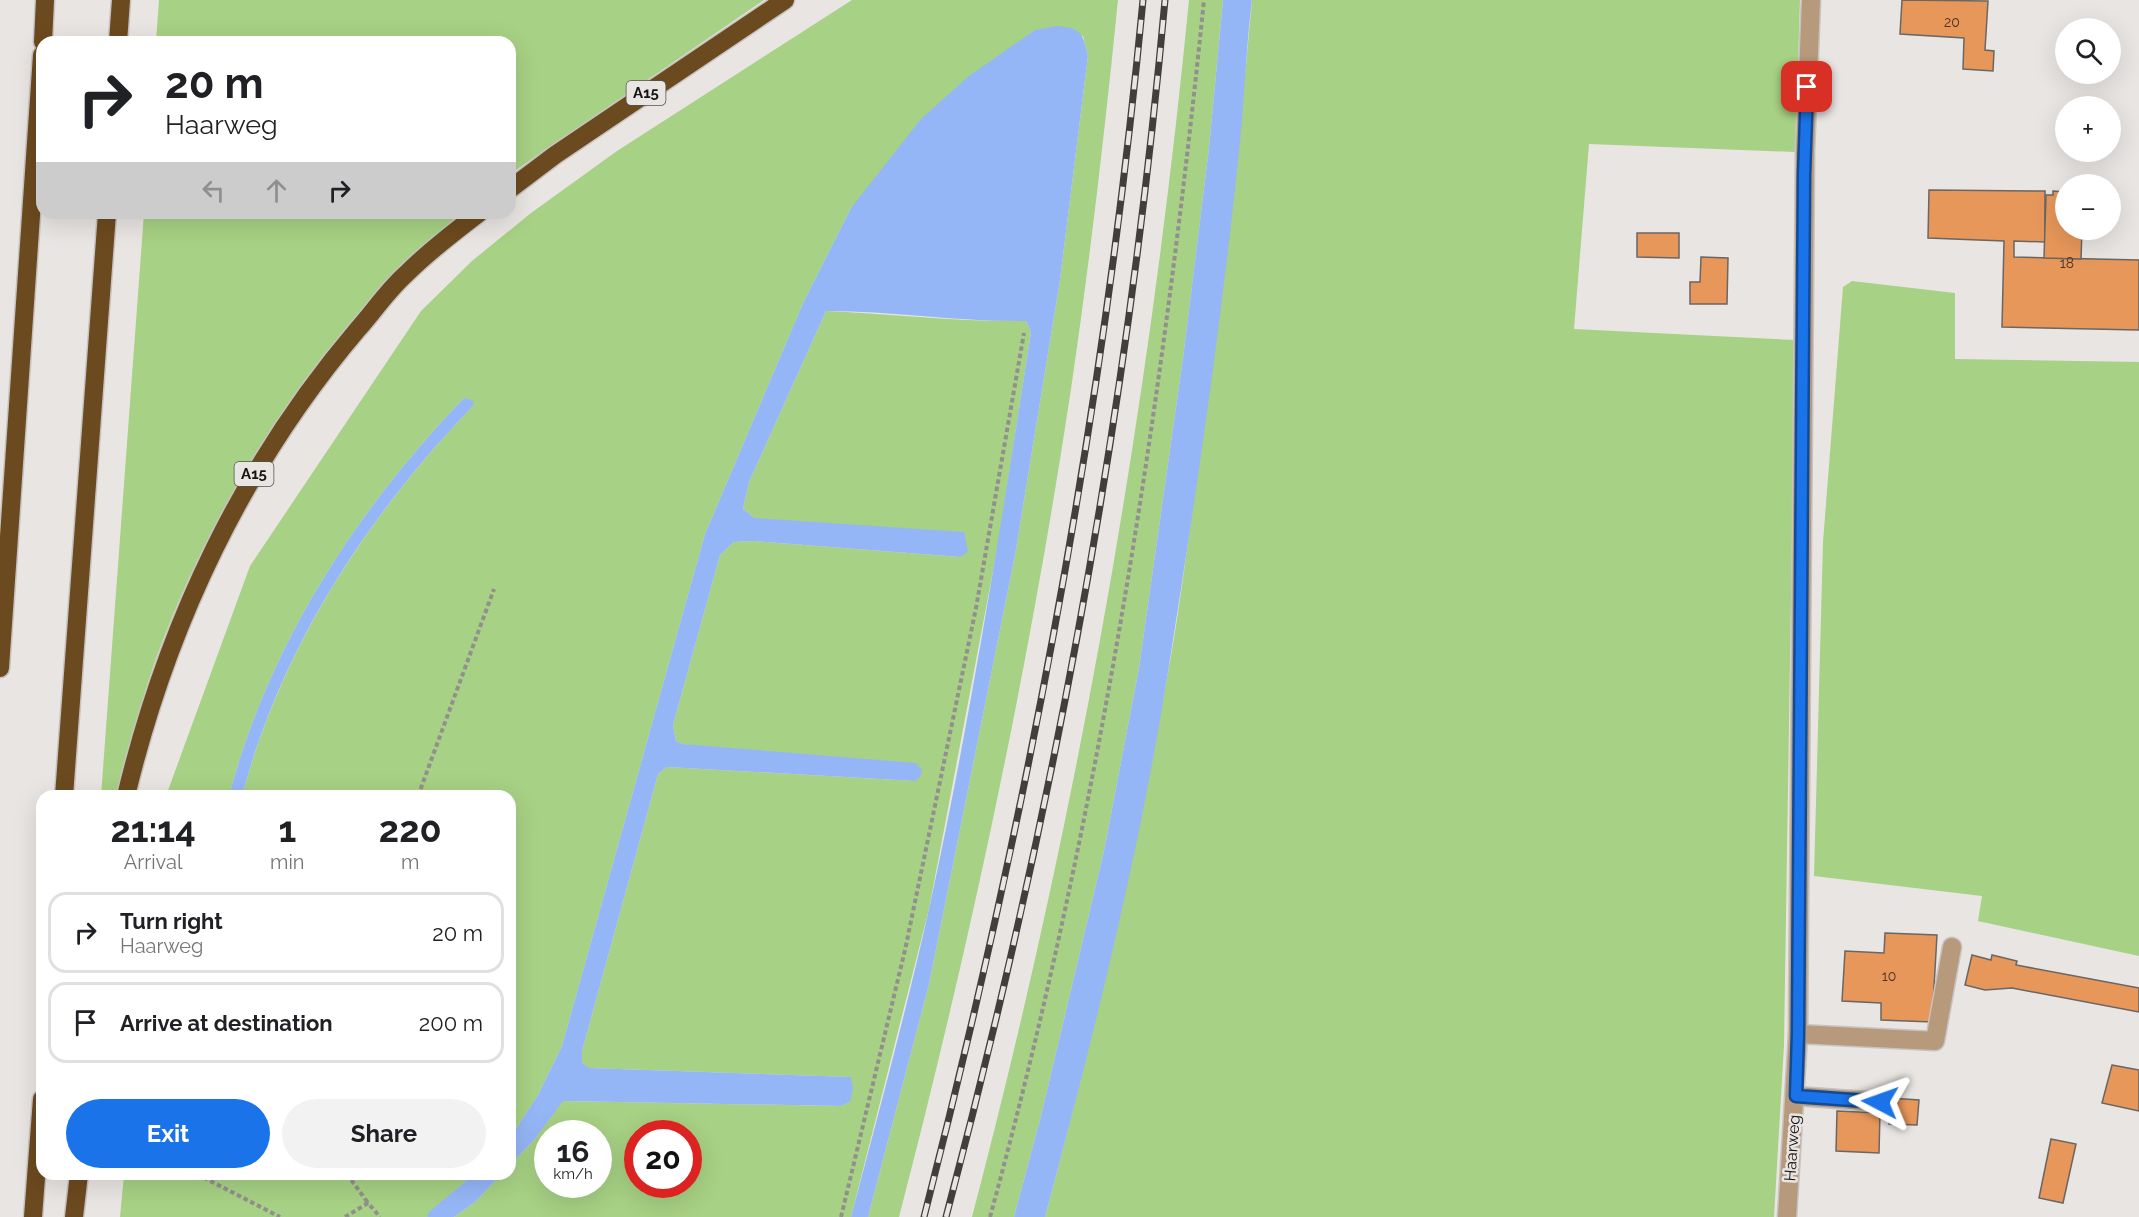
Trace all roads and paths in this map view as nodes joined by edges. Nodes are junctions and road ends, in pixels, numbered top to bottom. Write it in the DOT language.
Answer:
graph roads {
  1 [pos="45,0"];
  2 [pos="121,0"];
  3 [pos="785,0"];
  4 [pos="1204,0"];
  5 [pos="1811,0"];
  6 [pos="43,36"];
  7 [pos="118,36"];
  8 [pos="36,143"];
  9 [pos="516,184"];
  10 [pos="107,219"];
  11 [pos="472,219"];
  12 [pos="1024,333"];
  13 [pos="494,589"];
  14 [pos="0,668"];
  15 [pos="64,790"];
  16 [pos="128,790"];
  17 [pos="420,790"];
  18 [pos="1952,947"];
  19 [pos="1798,1034"];
  20 [pos="1796,1096"];
  21 [pos="1880,1102"];
  22 [pos="36,1178"];
  23 [pos="78,1180"];
  24 [pos="209,1180"];
  25 [pos="351,1180"];
  26 [pos="368,1203"];
  27 [pos="33,1217"];
  28 [pos="75,1217"];
  29 [pos="280,1217"];
  30 [pos="345,1217"];
  31 [pos="380,1217"];
  32 [pos="841,1217"];
  33 [pos="990,1217"];
  34 [pos="1787,1217"];
  1 -- 6 [label="highway"];
  2 -- 7 [label="highway"];
  3 -- 9 [label="highway, A15"];
  4 -- 33 [label="path"];
  5 -- 19 [label="street, Haarweg"];
  8 -- 14 [label="highway"];
  10 -- 15 [label="highway"];
  11 -- 16 [label="highway, A15"];
  12 -- 32 [label="path"];
  13 -- 17 [label="path"];
  18 -- 19 [label="street"];
  19 -- 20 [label="street, Haarweg"];
  20 -- 21 [label="street"];
  20 -- 34 [label="street, Haarweg"];
  22 -- 27 [label="highway"];
  23 -- 28 [label="highway"];
  24 -- 29 [label="path"];
  25 -- 26 [label="path"];
  26 -- 30 [label="path"];
  26 -- 31 [label="path"];
}
